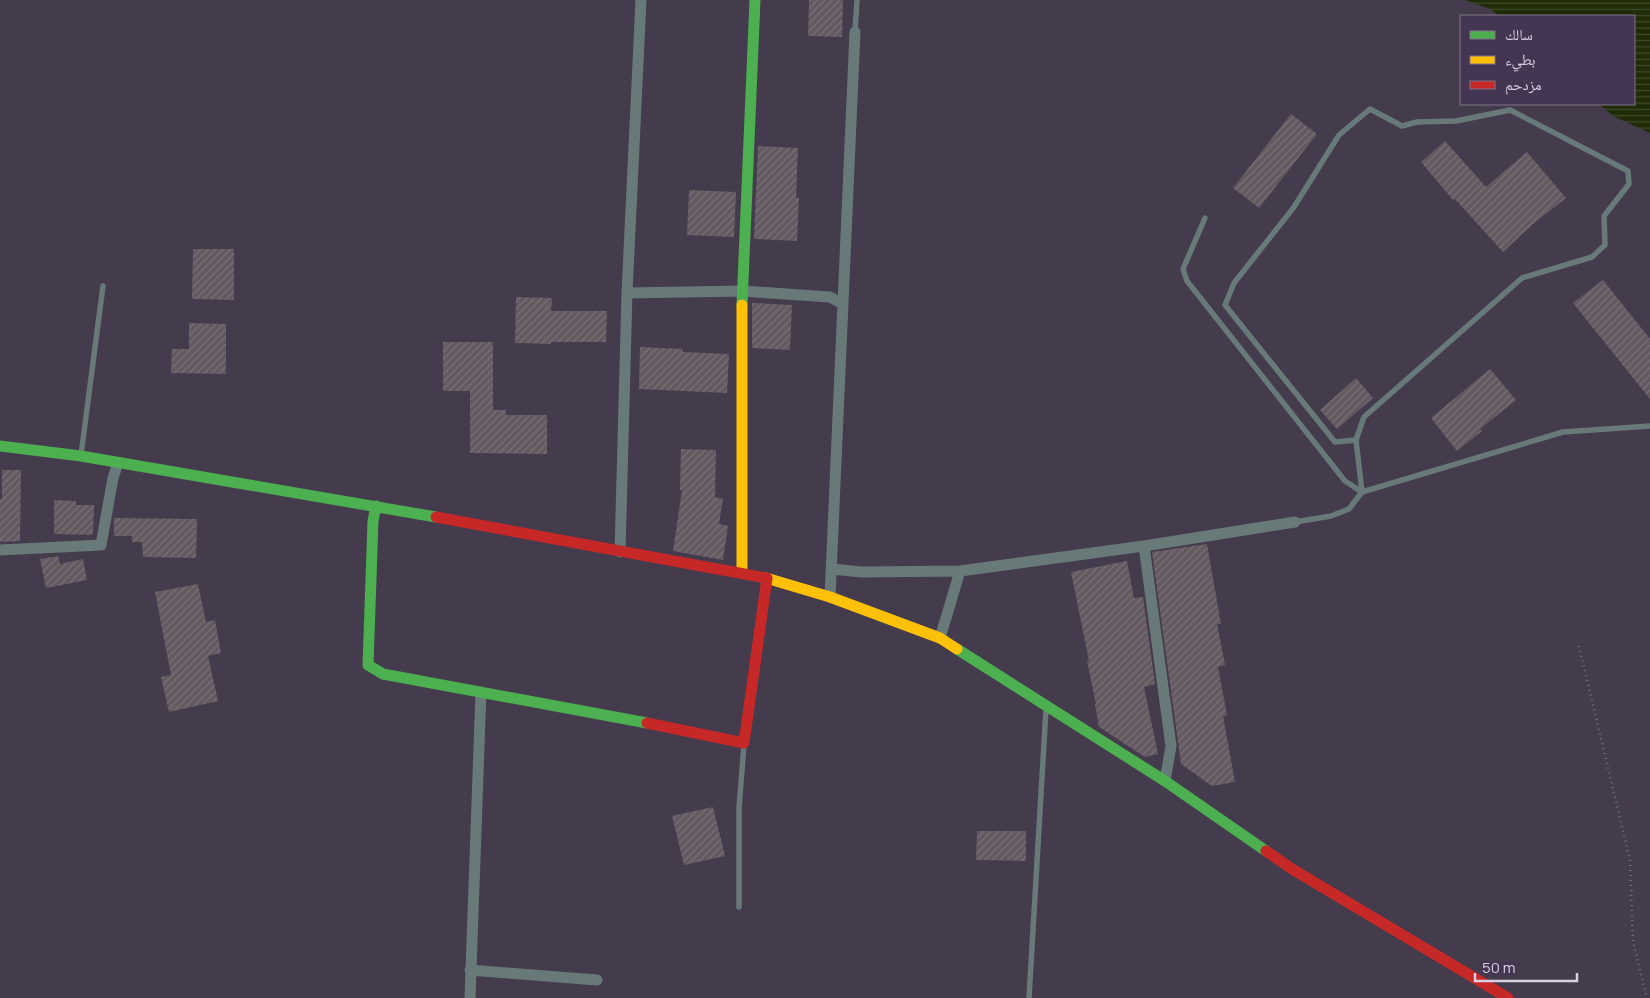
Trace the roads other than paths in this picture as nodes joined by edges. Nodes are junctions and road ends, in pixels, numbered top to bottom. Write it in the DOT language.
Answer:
graph roads {
  1 [pos="640,0"];
  2 [pos="756,0"];
  3 [pos="857,0"];
  4 [pos="854,32"];
  5 [pos="1204,218"];
  6 [pos="103,286"];
  7 [pos="742,291"];
  8 [pos="627,293"];
  9 [pos="843,304"];
  10 [pos="1650,426"];
  11 [pos="1356,440"];
  12 [pos="0,446"];
  13 [pos="81,456"];
  14 [pos="118,462"];
  15 [pos="1362,492"];
  16 [pos="376,506"];
  17 [pos="1295,522"];
  18 [pos="1144,546"];
  19 [pos="0,550"];
  20 [pos="620,552"];
  21 [pos="832,569"];
  22 [pos="960,571"];
  23 [pos="742,573"];
  24 [pos="767,578"];
  25 [pos="830,597"];
  26 [pos="940,638"];
  27 [pos="481,692"];
  28 [pos="1046,707"];
  29 [pos="744,743"];
  30 [pos="1165,781"];
  31 [pos="739,907"];
  32 [pos="470,970"];
  33 [pos="598,980"];
  34 [pos="470,998"];
  35 [pos="1028,998"];
  36 [pos="1508,998"];
  1 -- 8 [label="street"];
  2 -- 7 [label="main road"];
  3 -- 4 [label="lane"];
  4 -- 9 [label="street"];
  5 -- 15 [label="lane"];
  6 -- 13 [label="lane"];
  7 -- 8 [label="street"];
  7 -- 9 [label="street"];
  7 -- 23 [label="main road"];
  8 -- 20 [label="street"];
  9 -- 21 [label="street"];
  10 -- 15 [label="lane"];
  11 -- 11 [label="lane"];
  11 -- 15 [label="lane"];
  12 -- 13 [label="main road"];
  13 -- 14 [label="main road"];
  14 -- 16 [label="main road"];
  14 -- 19 [label="street"];
  15 -- 17 [label="lane"];
  16 -- 20 [label="main road"];
  16 -- 27 [label="main road"];
  17 -- 18 [label="street"];
  18 -- 22 [label="street"];
  18 -- 30 [label="street"];
  20 -- 23 [label="main road"];
  21 -- 22 [label="street"];
  21 -- 25 [label="street"];
  22 -- 26 [label="street"];
  23 -- 24 [label="main road"];
  24 -- 25 [label="main road"];
  24 -- 29 [label="main road"];
  25 -- 26 [label="main road"];
  26 -- 28 [label="main road"];
  27 -- 29 [label="main road"];
  27 -- 32 [label="street"];
  28 -- 30 [label="main road"];
  28 -- 35 [label="lane"];
  29 -- 31 [label="lane"];
  30 -- 36 [label="main road"];
  32 -- 33 [label="street"];
  32 -- 34 [label="street"];
}
